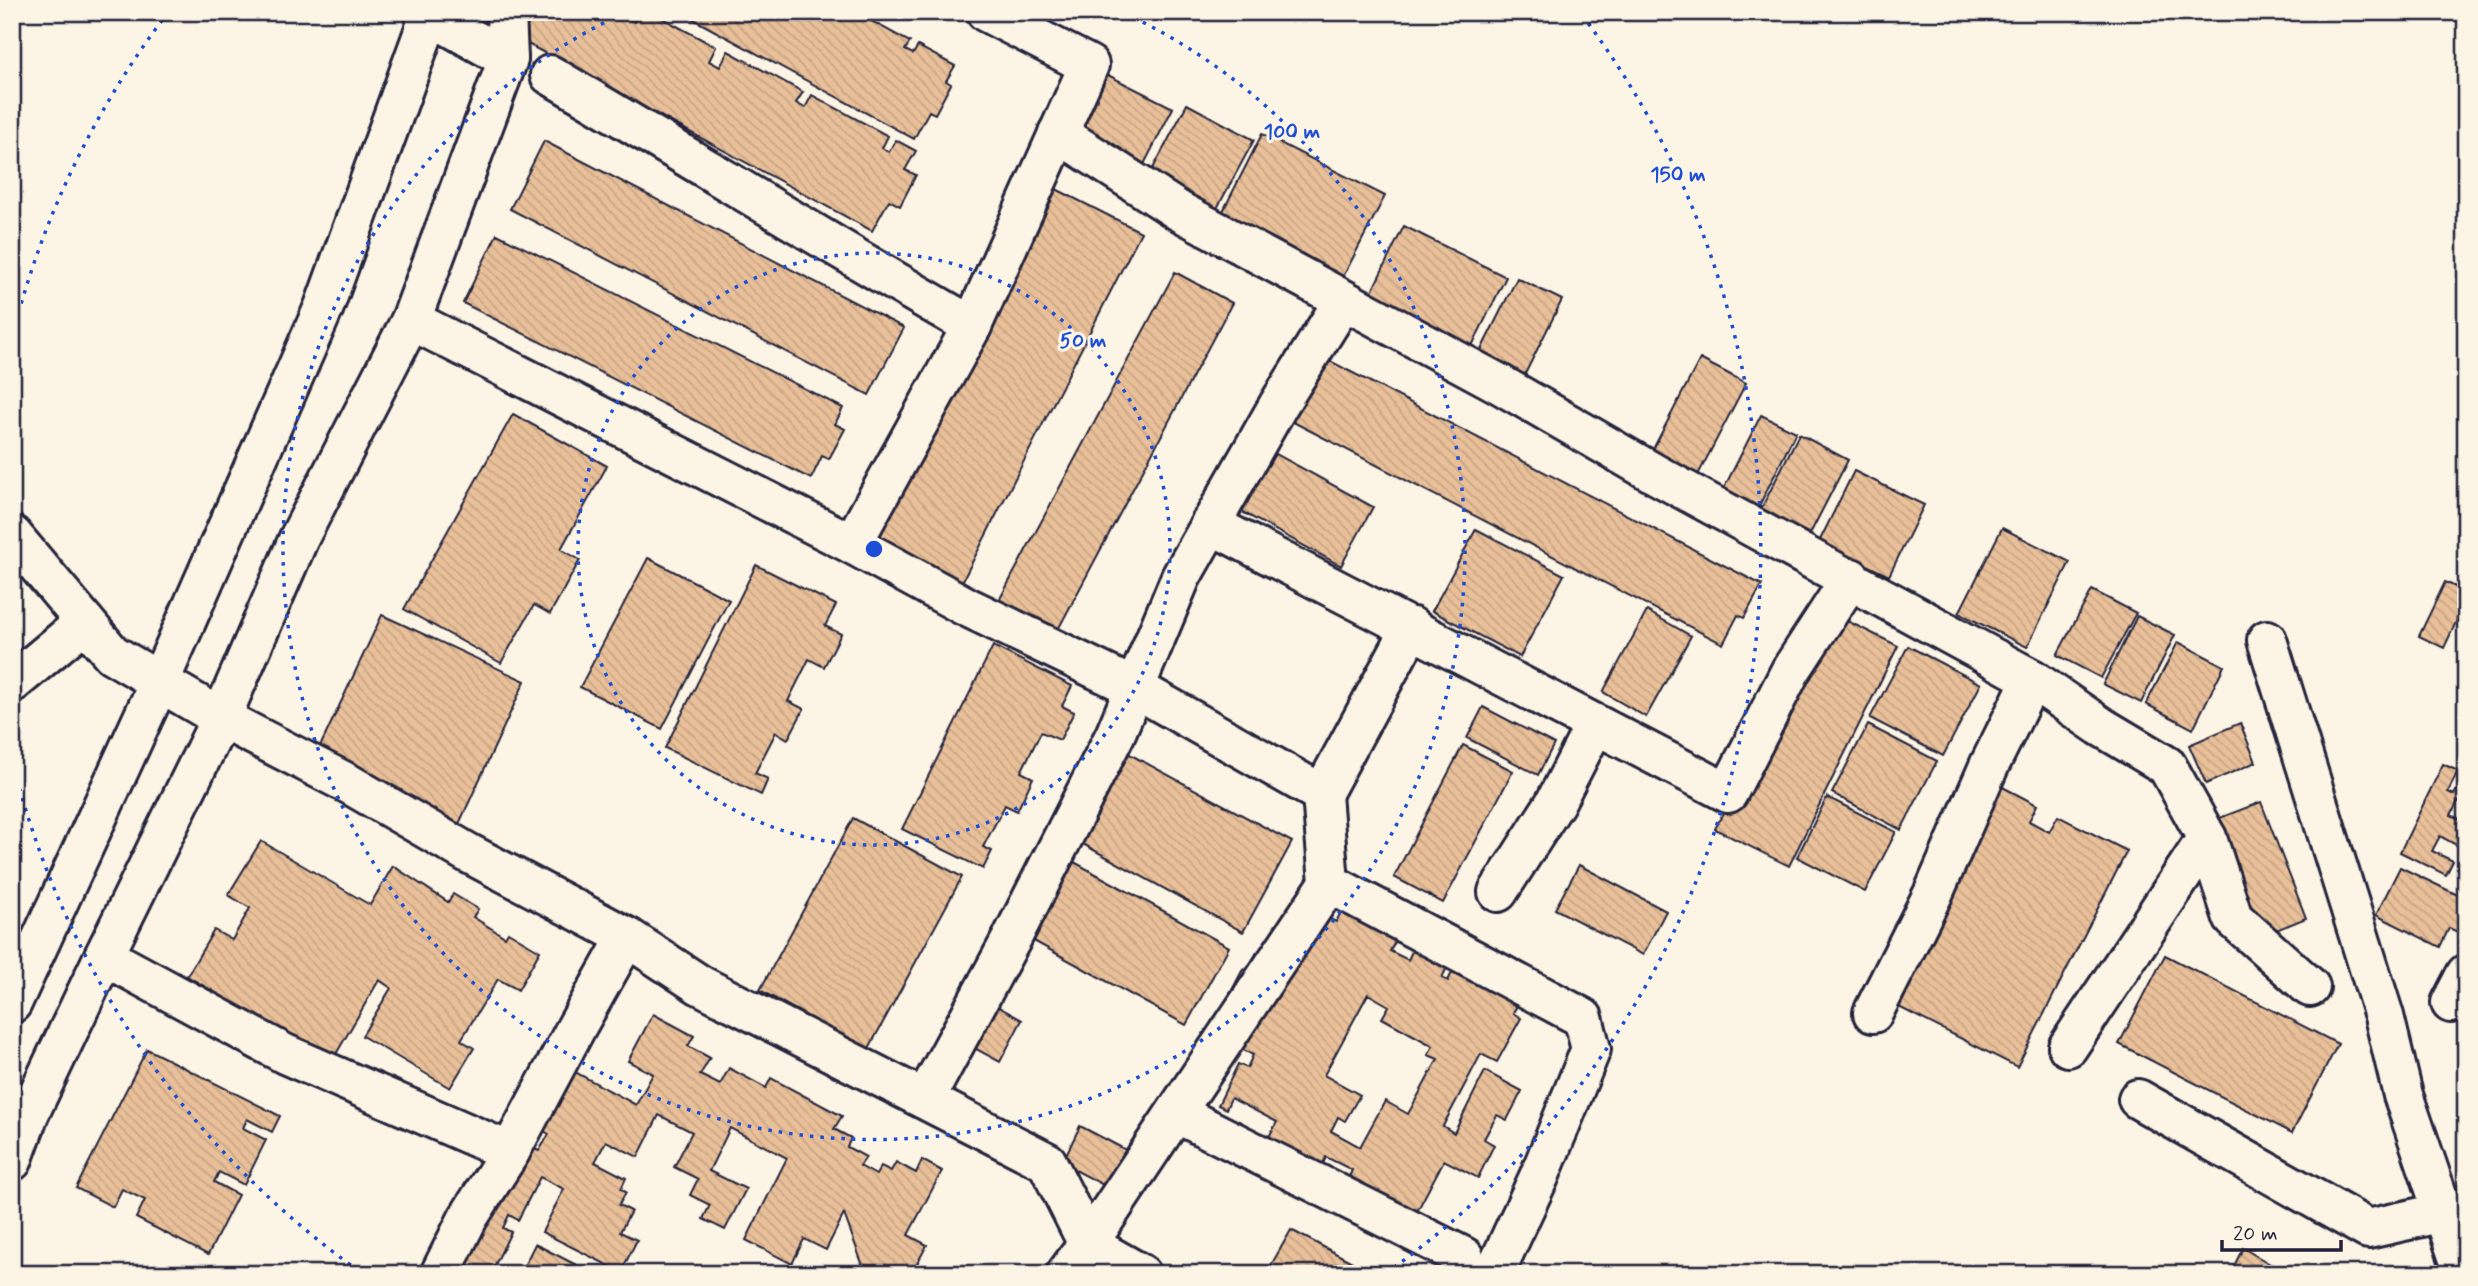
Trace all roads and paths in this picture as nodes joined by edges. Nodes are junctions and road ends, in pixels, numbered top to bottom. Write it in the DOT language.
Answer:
graph roads {
  1 [pos="506,12"];
  2 [pos="986,12"];
  3 [pos="428,14"];
  4 [pos="508,59"];
  5 [pos="550,75"];
  6 [pos="1058,133"];
  7 [pos="1344,300"];
  8 [pos="411,320"];
  9 [pos="972,326"];
  10 [pos="1210,524"];
  11 [pos="12,535"];
  12 [pos="852,544"];
  13 [pos="1850,578"];
  14 [pos="85,622"];
  15 [pos="1412,627"];
  16 [pos="2267,640"];
  17 [pos="2032,679"];
  18 [pos="12,683"];
  19 [pos="159,683"];
  20 [pos="1135,688"];
  21 [pos="221,718"];
  22 [pos="1595,725"];
  23 [pos="1322,794"];
  24 [pos="2207,838"];
  25 [pos="1329,883"];
  26 [pos="1498,892"];
  27 [pos="627,937"];
  28 [pos="104,956"];
  29 [pos="2310,987"];
  30 [pos="12,1003"];
  31 [pos="1873,1013"];
  32 [pos="2068,1047"];
  33 [pos="925,1099"];
  34 [pos="2138,1099"];
  35 [pos="1176,1113"];
  36 [pos="510,1152"];
  37 [pos="12,1161"];
  38 [pos="2444,1212"];
  39 [pos="1077,1259"];
  40 [pos="1479,1266"];
  41 [pos="440,1274"];
  42 [pos="1141,1274"];
  43 [pos="2464,1274"];
  1 -- 4 [label="street"];
  2 -- 6 [label="street"];
  3 -- 4 [label="street"];
  3 -- 19 [label="street"];
  4 -- 8 [label="street"];
  5 -- 9 [label="street"];
  6 -- 7 [label="street"];
  6 -- 9 [label="street"];
  7 -- 10 [label="street"];
  7 -- 13 [label="street"];
  8 -- 12 [label="street"];
  8 -- 21 [label="street"];
  9 -- 12 [label="street"];
  10 -- 15 [label="street"];
  10 -- 20 [label="street"];
  11 -- 14 [label="street"];
  12 -- 20 [label="street"];
  13 -- 17 [label="street"];
  13 -- 22 [label="street"];
  14 -- 18 [label="street"];
  14 -- 19 [label="street"];
  15 -- 22 [label="street"];
  15 -- 23 [label="street"];
  16 -- 38 [label="street"];
  17 -- 24 [label="street"];
  17 -- 31 [label="street"];
  19 -- 21 [label="street"];
  19 -- 30 [label="street"];
  20 -- 23 [label="street"];
  20 -- 33 [label="street"];
  21 -- 27 [label="street"];
  21 -- 28 [label="street"];
  22 -- 26 [label="street"];
  23 -- 25 [label="street"];
  24 -- 29 [label="street"];
  24 -- 32 [label="street"];
  25 -- 35 [label="street"];
  25 -- 40 [label="street"];
  27 -- 33 [label="street"];
  27 -- 36 [label="street"];
  28 -- 36 [label="street"];
  28 -- 37 [label="street"];
  33 -- 39 [label="street"];
  34 -- 38 [label="street"];
  35 -- 39 [label="street"];
  35 -- 40 [label="street"];
  36 -- 41 [label="street"];
  38 -- 43 [label="street"];
  39 -- 42 [label="street"];
}
